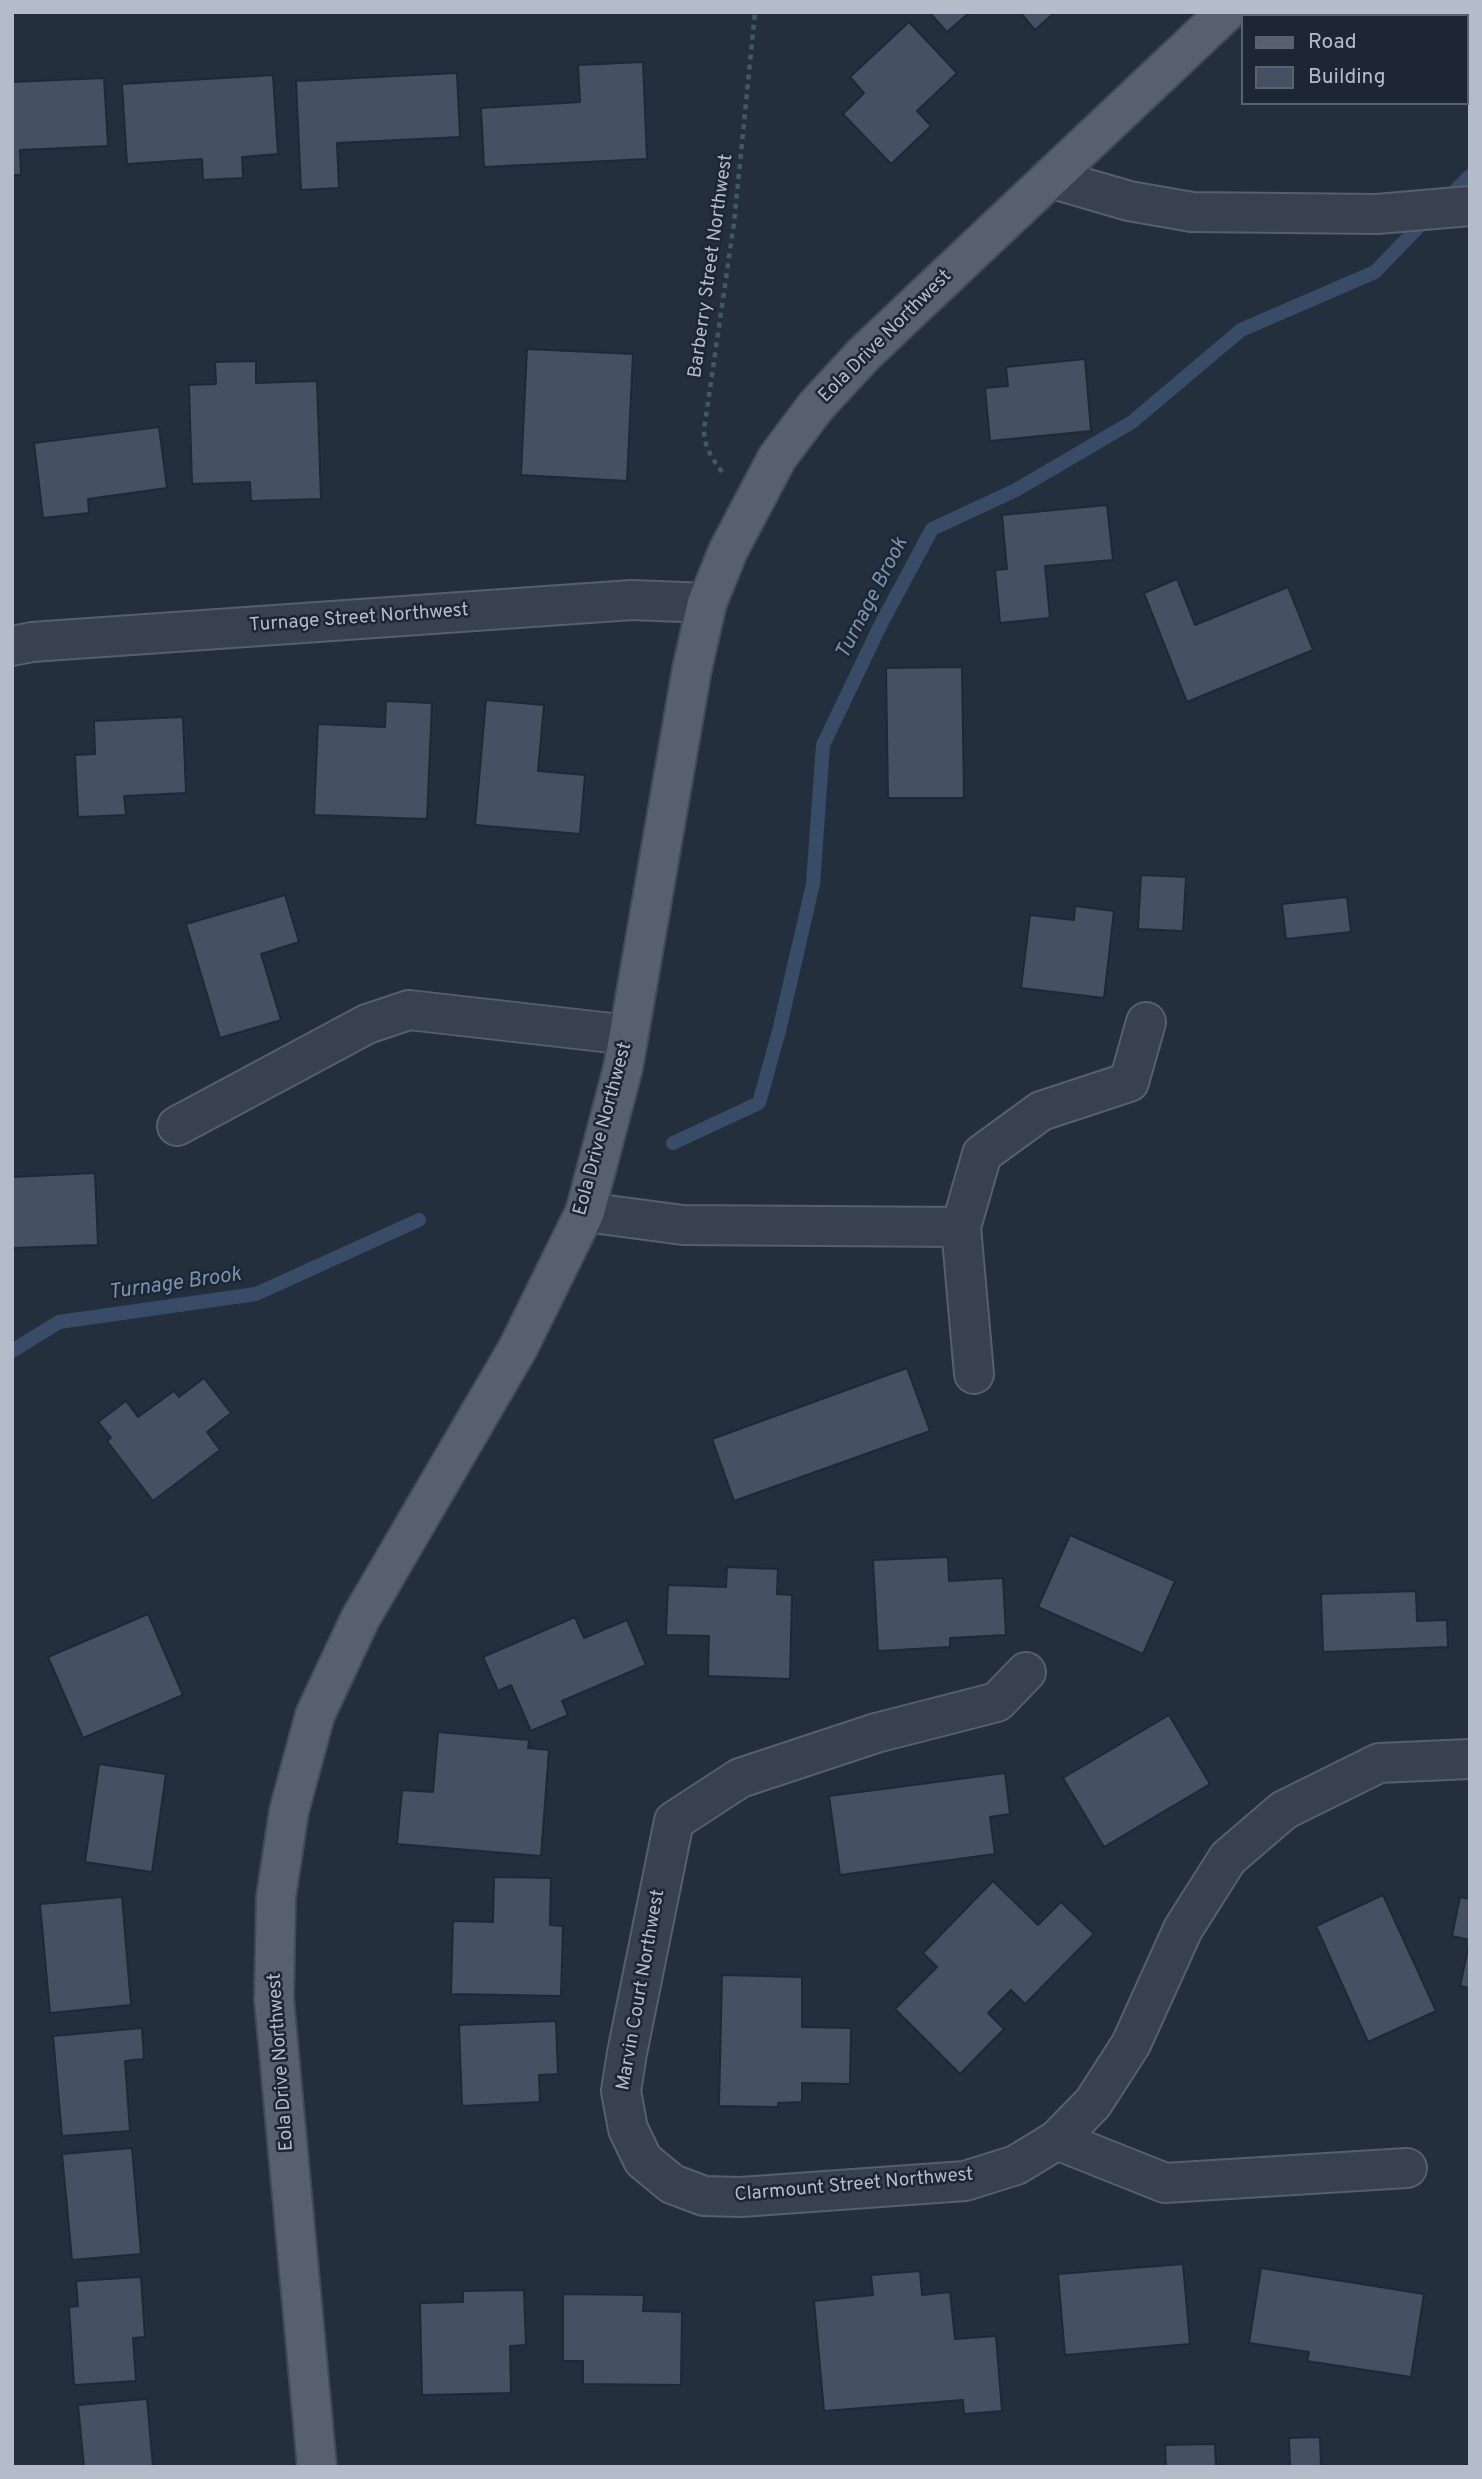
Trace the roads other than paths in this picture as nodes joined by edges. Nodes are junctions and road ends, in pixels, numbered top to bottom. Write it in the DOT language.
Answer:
graph roads {
  1 [pos="1226,12"];
  2 [pos="1050,178"];
  3 [pos="1470,206"];
  4 [pos="707,603"];
  5 [pos="12,646"];
  6 [pos="1146,1022"];
  7 [pos="629,1035"];
  8 [pos="177,1126"];
  9 [pos="585,1212"];
  10 [pos="961,1227"];
  11 [pos="974,1374"];
  12 [pos="1026,1671"];
  13 [pos="1470,1759"];
  14 [pos="1057,2140"];
  15 [pos="1407,2168"];
  16 [pos="673,2184"];
  17 [pos="317,2467"];
  1 -- 2 [label="main road, Eola Drive Northwest"];
  2 -- 3 [label="street"];
  2 -- 4 [label="main road, Eola Drive Northwest"];
  4 -- 5 [label="street, Turnage Street Northwest"];
  4 -- 7 [label="main road, Eola Drive Northwest"];
  6 -- 10 [label="street"];
  7 -- 8 [label="street"];
  7 -- 9 [label="main road, Eola Drive Northwest"];
  9 -- 10 [label="street"];
  9 -- 17 [label="main road, Eola Drive Northwest"];
  10 -- 11 [label="street"];
  12 -- 16 [label="street, Marvin Court Northwest"];
  13 -- 14 [label="street, Clarmount Street Northwest"];
  14 -- 15 [label="street"];
  14 -- 16 [label="street, Clarmount Street Northwest"];
}
